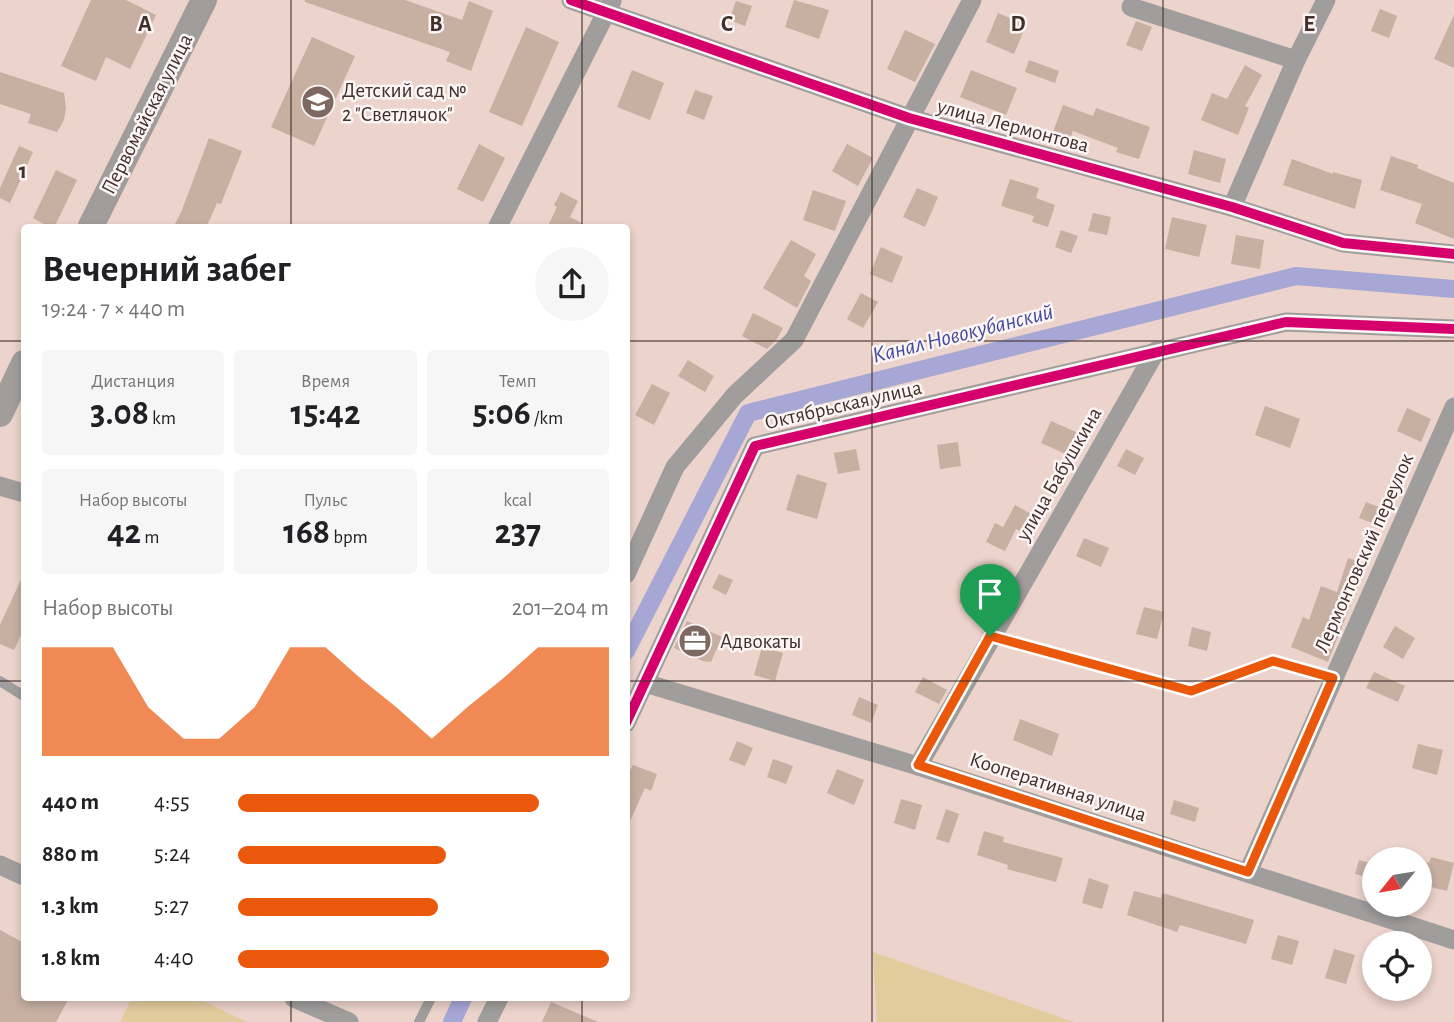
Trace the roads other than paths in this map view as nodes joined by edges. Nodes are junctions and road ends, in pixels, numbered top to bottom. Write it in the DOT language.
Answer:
graph roads {
  1 [pos="204,0"];
  2 [pos="571,0"];
  3 [pos="972,0"];
  4 [pos="1326,0"];
  5 [pos="609,5"];
  6 [pos="1131,7"];
  7 [pos="1296,60"];
  8 [pos="909,118"];
  9 [pos="1231,208"];
  10 [pos="92,224"];
  11 [pos="499,224"];
  12 [pos="1454,254"];
  13 [pos="1454,329"];
  14 [pos="1156,351"];
  15 [pos="21,369"];
  16 [pos="1454,407"];
  17 [pos="0,414"];
  18 [pos="0,486"];
  19 [pos="21,492"];
  20 [pos="630,566"];
  21 [pos="990,636"];
  22 [pos="1333,678"];
  23 [pos="0,681"];
  24 [pos="645,683"];
  25 [pos="21,694"];
  26 [pos="630,715"];
  27 [pos="918,765"];
  28 [pos="0,865"];
  29 [pos="1248,872"];
  30 [pos="21,875"];
  31 [pos="1454,940"];
  32 [pos="301,1001"];
  33 [pos="430,1001"];
  34 [pos="498,1001"];
  35 [pos="349,1022"];
  36 [pos="419,1022"];
  37 [pos="487,1022"];
  1 -- 10 [label="main road, Первомайская улица"];
  2 -- 5 [label="street, улица Лермонтова"];
  3 -- 8 [label="street, Октябрьская улица"];
  4 -- 7 [label="street"];
  5 -- 8 [label="street, улица Лермонтова"];
  5 -- 11 [label="street"];
  6 -- 7 [label="street"];
  7 -- 9 [label="street"];
  8 -- 9 [label="street, улица Лермонтова"];
  8 -- 20 [label="street, Октябрьская улица"];
  9 -- 12 [label="street, улица Лермонтова"];
  13 -- 14 [label="street"];
  14 -- 21 [label="street, улица Бабушкина"];
  14 -- 24 [label="street, Октябрьская улица"];
  15 -- 17 [label="main road"];
  16 -- 22 [label="street, Лермонтовский переулок"];
  18 -- 19 [label="street"];
  21 -- 22 [label="lane"];
  21 -- 27 [label="street, улица Бабушкина"];
  22 -- 29 [label="street, Лермонтовский переулок"];
  23 -- 25 [label="lane"];
  24 -- 26 [label="street, Октябрьская улица"];
  24 -- 27 [label="street, Кооперативная улица"];
  27 -- 29 [label="street, Кооперативная улица"];
  28 -- 30 [label="street"];
  29 -- 31 [label="street, Кооперативная улица"];
  32 -- 35 [label="street"];
  33 -- 36 [label="lane"];
  34 -- 37 [label="street"];
}
